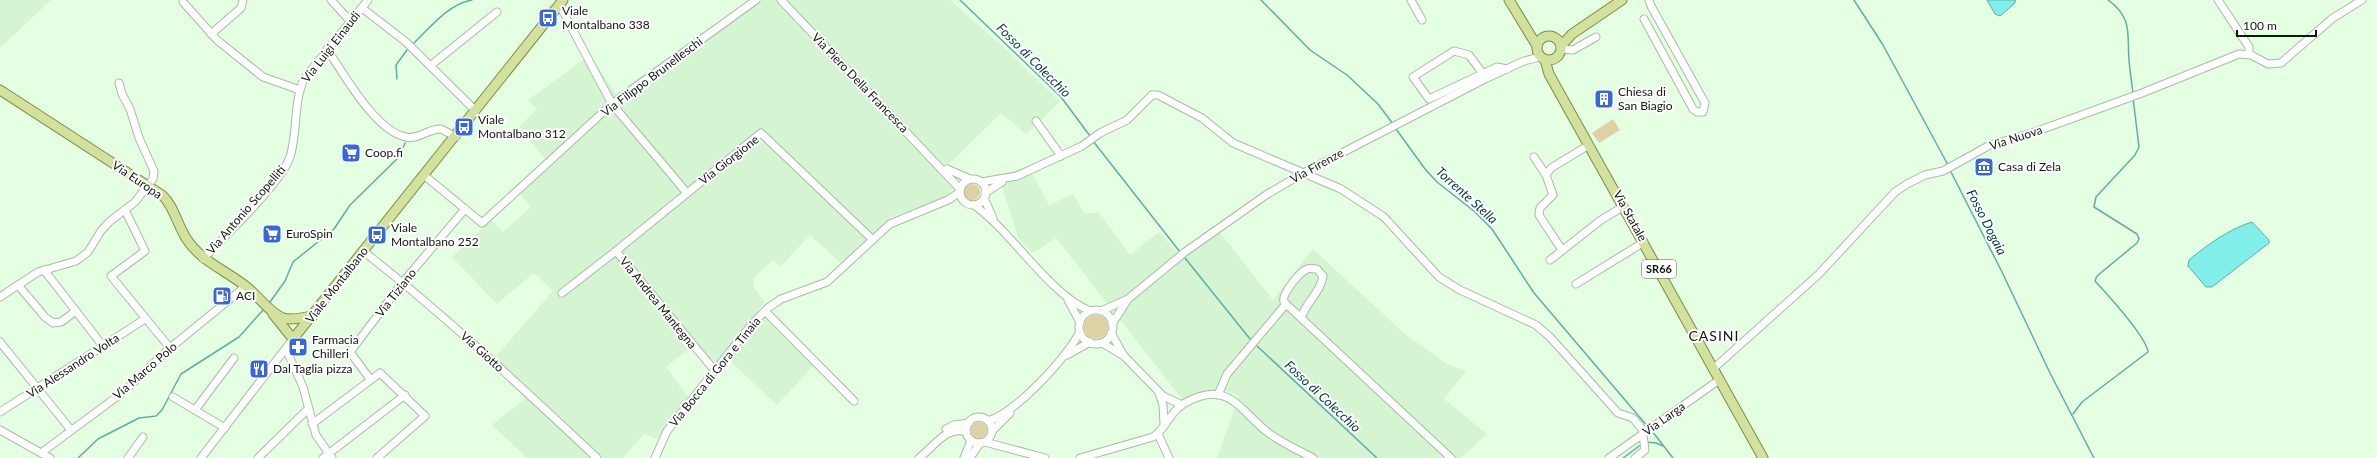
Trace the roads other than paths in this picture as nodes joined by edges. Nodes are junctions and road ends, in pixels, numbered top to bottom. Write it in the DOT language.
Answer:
graph roads {
  1 [pos="242,0"];
  2 [pos="331,0"];
  3 [pos="368,0"];
  4 [pos="756,0"];
  5 [pos="781,0"];
  6 [pos="1411,0"];
  7 [pos="1509,0"];
  8 [pos="1644,0"];
  9 [pos="2218,0"];
  10 [pos="2362,0"];
  11 [pos="1620,1"];
  12 [pos="183,2"];
  13 [pos="561,2"];
  14 [pos="1650,3"];
  15 [pos="362,8"];
  16 [pos="497,12"];
  17 [pos="1644,19"];
  18 [pos="1422,20"];
  19 [pos="350,21"];
  20 [pos="1526,31"];
  21 [pos="211,34"];
  22 [pos="1543,37"];
  23 [pos="1596,37"];
  24 [pos="1560,44"];
  25 [pos="327,49"];
  26 [pos="1674,50"];
  27 [pos="1542,54"];
  28 [pos="2248,54"];
  29 [pos="1663,56"];
  30 [pos="430,66"];
  31 [pos="1507,68"];
  32 [pos="1483,74"];
  33 [pos="119,83"];
  34 [pos="0,90"];
  35 [pos="300,90"];
  36 [pos="612,104"];
  37 [pos="476,111"];
  38 [pos="1036,121"];
  39 [pos="456,137"];
  40 [pos="1589,145"];
  41 [pos="1061,156"];
  42 [pos="1534,157"];
  43 [pos="940,165"];
  44 [pos="1305,172"];
  45 [pos="1546,175"];
  46 [pos="425,176"];
  47 [pos="970,179"];
  48 [pos="1006,179"];
  49 [pos="981,182"];
  50 [pos="148,186"];
  51 [pos="960,191"];
  52 [pos="687,193"];
  53 [pos="985,196"];
  54 [pos="948,200"];
  55 [pos="963,200"];
  56 [pos="974,204"];
  57 [pos="1624,206"];
  58 [pos="465,209"];
  59 [pos="125,210"];
  60 [pos="995,222"];
  61 [pos="872,239"];
  62 [pos="1644,242"];
  63 [pos="616,250"];
  64 [pos="1562,250"];
  65 [pos="363,251"];
  66 [pos="203,259"];
  67 [pos="1550,260"];
  68 [pos="44,270"];
  69 [pos="403,282"];
  70 [pos="1576,284"];
  71 [pos="18,285"];
  72 [pos="246,286"];
  73 [pos="562,293"];
  74 [pos="1066,296"];
  75 [pos="0,297"];
  76 [pos="1128,299"];
  77 [pos="1286,304"];
  78 [pos="269,308"];
  79 [pos="76,311"];
  80 [pos="765,311"];
  81 [pos="1090,311"];
  82 [pos="1101,311"];
  83 [pos="313,316"];
  84 [pos="282,318"];
  85 [pos="1301,318"];
  86 [pos="145,319"];
  87 [pos="1080,322"];
  88 [pos="1112,324"];
  89 [pos="1080,332"];
  90 [pos="1111,333"];
  91 [pos="293,339"];
  92 [pos="0,342"];
  93 [pos="1090,342"];
  94 [pos="1102,343"];
  95 [pos="103,346"];
  96 [pos="170,348"];
  97 [pos="286,348"];
  98 [pos="1065,356"];
  99 [pos="1124,356"];
  100 [pos="234,358"];
  101 [pos="1713,369"];
  102 [pos="714,371"];
  103 [pos="370,379"];
  104 [pos="1719,380"];
  105 [pos="38,389"];
  106 [pos="1158,391"];
  107 [pos="405,395"];
  108 [pos="1218,395"];
  109 [pos="173,397"];
  110 [pos="1024,397"];
  111 [pos="854,401"];
  112 [pos="1182,405"];
  113 [pos="308,409"];
  114 [pos="195,410"];
  115 [pos="0,412"];
  116 [pos="988,421"];
  117 [pos="969,423"];
  118 [pos="312,424"];
  119 [pos="1164,425"];
  120 [pos="225,428"];
  121 [pos="0,430"];
  122 [pos="71,430"];
  123 [pos="967,432"];
  124 [pos="991,434"];
  125 [pos="1158,434"];
  126 [pos="143,437"];
  127 [pos="1645,437"];
  128 [pos="940,439"];
  129 [pos="971,440"];
  130 [pos="983,442"];
  131 [pos="1000,445"];
  132 [pos="41,453"];
  133 [pos="328,456"];
  134 [pos="50,458"];
  135 [pos="128,458"];
  136 [pos="201,458"];
  137 [pos="258,458"];
  138 [pos="377,458"];
  139 [pos="597,458"];
  140 [pos="655,458"];
  141 [pos="919,458"];
  142 [pos="964,458"];
  143 [pos="970,458"];
  144 [pos="1044,458"];
  145 [pos="1080,458"];
  146 [pos="1170,458"];
  147 [pos="1313,458"];
  148 [pos="1451,458"];
  149 [pos="1609,458"];
  150 [pos="1635,458"];
  151 [pos="1762,458"];
  1 -- 21 [label="street"];
  2 -- 19 [label="street"];
  3 -- 15 [label="street, Via Luigi Einaudi"];
  4 -- 36 [label="street, Via Filippo Brunelleschi"];
  5 -- 43 [label="street, Via Piero Della Francesca"];
  6 -- 18 [label="street"];
  7 -- 20 [label="main road, Via Statale / SR66"];
  8 -- 14 [label="street"];
  9 -- 28 [label="street"];
  10 -- 28 [label="street"];
  11 -- 24 [label="main road"];
  12 -- 21 [label="street, Via Luigi Einaudi"];
  13 -- 36 [label="street"];
  13 -- 37 [label="main road, Viale Montalbano"];
  14 -- 26 [label="street"];
  15 -- 19 [label="street, Via Luigi Einaudi"];
  15 -- 30 [label="street"];
  16 -- 30 [label="street"];
  17 -- 29 [label="street"];
  19 -- 25 [label="street, Via Luigi Einaudi"];
  20 -- 22 [label="main road"];
  20 -- 27 [label="main road, Via Statale / SR66"];
  21 -- 35 [label="street, Via Luigi Einaudi"];
  22 -- 24 [label="main road"];
  22 -- 27 [label="main road"];
  23 -- 24 [label="street"];
  24 -- 27 [label="main road"];
  25 -- 35 [label="street, Via Luigi Einaudi"];
  25 -- 39 [label="street"];
  26 -- 29 [label="street"];
  26 -- 29 [label="street"];
  27 -- 31 [label="street, Via Firenze"];
  27 -- 40 [label="main road, Via Statale / SR66"];
  28 -- 101 [label="street, Via Nuova"];
  30 -- 37 [label="street"];
  31 -- 32 [label="street"];
  31 -- 44 [label="street, Via Firenze"];
  32 -- 32 [label="street"];
  33 -- 50 [label="street"];
  34 -- 50 [label="main road, Via Europa"];
  35 -- 66 [label="street, Via Antonio Scopelliti"];
  36 -- 52 [label="street"];
  36 -- 58 [label="street, Via Filippo Brunelleschi"];
  37 -- 39 [label="main road, Viale Montalbano"];
  38 -- 41 [label="street"];
  39 -- 46 [label="main road, Viale Montalbano"];
  40 -- 45 [label="street"];
  40 -- 57 [label="main road, Via Statale / SR66"];
  41 -- 44 [label="street"];
  41 -- 48 [label="street"];
  42 -- 45 [label="street"];
  43 -- 47 [label="street"];
  43 -- 51 [label="street"];
  44 -- 76 [label="street, Via Firenze"];
  44 -- 127 [label="street"];
  45 -- 64 [label="street"];
  46 -- 58 [label="street, Via Filippo Brunelleschi"];
  46 -- 65 [label="main road, Viale Montalbano"];
  47 -- 49 [label="street"];
  47 -- 51 [label="street, Via Bocca di Gora e Tinaia"];
  48 -- 49 [label="street"];
  48 -- 53 [label="street"];
  49 -- 53 [label="street"];
  50 -- 59 [label="street"];
  50 -- 66 [label="main road, Via Europa"];
  51 -- 54 [label="street, Via Bocca di Gora e Tinaia"];
  51 -- 55 [label="street"];
  52 -- 61 [label="street, Via Giorgione"];
  52 -- 63 [label="street, Via Giorgione"];
  53 -- 56 [label="street"];
  53 -- 60 [label="street"];
  54 -- 55 [label="street, Via Bocca di Gora e Tinaia"];
  54 -- 61 [label="street, Via Bocca di Gora e Tinaia"];
  55 -- 56 [label="street, Via Bocca di Gora e Tinaia"];
  56 -- 60 [label="street"];
  57 -- 62 [label="main road, Via Statale / SR66"];
  57 -- 64 [label="street"];
  58 -- 69 [label="street, Via Tiziano"];
  59 -- 68 [label="street"];
  59 -- 86 [label="street"];
  60 -- 74 [label="street"];
  61 -- 80 [label="street, Via Bocca di Gora e Tinaia"];
  62 -- 70 [label="street"];
  62 -- 101 [label="main road, Via Statale / SR66"];
  63 -- 73 [label="street, Via Andrea Mantegna"];
  63 -- 102 [label="street, Via Andrea Mantegna"];
  64 -- 67 [label="street"];
  65 -- 69 [label="street, Via Giotto"];
  65 -- 83 [label="main road, Viale Montalbano"];
  66 -- 72 [label="main road, Via Europa"];
  68 -- 71 [label="street"];
  68 -- 79 [label="street"];
  69 -- 103 [label="street, Via Tiziano"];
  69 -- 139 [label="street, Via Giotto"];
  71 -- 75 [label="street"];
  71 -- 79 [label="street"];
  72 -- 78 [label="main road, Via Europa"];
  72 -- 96 [label="street, Via Marco Polo"];
  74 -- 81 [label="street"];
  74 -- 87 [label="street"];
  76 -- 82 [label="street, Via Firenze"];
  76 -- 88 [label="street, Via Firenze"];
  77 -- 85 [label="street"];
  77 -- 85 [label="street"];
  77 -- 108 [label="street"];
  78 -- 84 [label="main road"];
  78 -- 91 [label="main road"];
  79 -- 95 [label="street"];
  80 -- 102 [label="street, Via Bocca di Gora e Tinaia"];
  80 -- 111 [label="street"];
  81 -- 82 [label="street, Via Firenze"];
  81 -- 87 [label="street"];
  82 -- 88 [label="street"];
  83 -- 84 [label="main road"];
  83 -- 91 [label="main road, Viale Montalbano"];
  84 -- 91 [label="main road"];
  85 -- 148 [label="street"];
  86 -- 95 [label="street, Via Alessandro Volta"];
  86 -- 96 [label="street"];
  87 -- 89 [label="street"];
  88 -- 90 [label="street, Via Firenze"];
  89 -- 93 [label="street"];
  89 -- 98 [label="street"];
  90 -- 94 [label="street"];
  90 -- 99 [label="street"];
  91 -- 97 [label="street, Viale Montalbano"];
  92 -- 105 [label="street"];
  93 -- 94 [label="street"];
  93 -- 98 [label="street"];
  94 -- 99 [label="street"];
  95 -- 105 [label="street, Via Alessandro Volta"];
  96 -- 122 [label="street, Via Marco Polo"];
  97 -- 113 [label="street"];
  97 -- 120 [label="street, Viale Montalbano"];
  98 -- 110 [label="street"];
  99 -- 106 [label="street"];
  100 -- 114 [label="street"];
  101 -- 104 [label="main road, Via Statale / SR66"];
  102 -- 140 [label="street, Via Bocca di Gora e Tinaia"];
  103 -- 107 [label="street"];
  103 -- 118 [label="street"];
  104 -- 127 [label="street, Via Larga"];
  104 -- 151 [label="main road, Via Statale / SR66"];
  105 -- 115 [label="street, Via Alessandro Volta"];
  105 -- 122 [label="street"];
  106 -- 112 [label="street"];
  106 -- 119 [label="street"];
  107 -- 133 [label="street"];
  107 -- 138 [label="street"];
  108 -- 112 [label="street"];
  108 -- 147 [label="street"];
  109 -- 114 [label="street"];
  110 -- 116 [label="street"];
  110 -- 124 [label="street"];
  112 -- 119 [label="street"];
  113 -- 118 [label="street"];
  113 -- 137 [label="street"];
  114 -- 120 [label="street"];
  116 -- 117 [label="street"];
  116 -- 124 [label="street"];
  117 -- 123 [label="street"];
  117 -- 128 [label="street"];
  118 -- 133 [label="street"];
  119 -- 125 [label="street"];
  120 -- 136 [label="street, Viale Montalbano"];
  121 -- 132 [label="street"];
  122 -- 132 [label="street, Via Marco Polo"];
  123 -- 128 [label="street"];
  123 -- 129 [label="street"];
  124 -- 130 [label="street"];
  124 -- 131 [label="street"];
  125 -- 145 [label="street"];
  125 -- 146 [label="street"];
  126 -- 135 [label="street"];
  127 -- 149 [label="street, Via Larga"];
  127 -- 150 [label="street"];
  128 -- 141 [label="street"];
  129 -- 130 [label="street"];
  129 -- 142 [label="street"];
  130 -- 131 [label="street"];
  130 -- 143 [label="street"];
  131 -- 144 [label="street"];
  132 -- 134 [label="street"];
}
